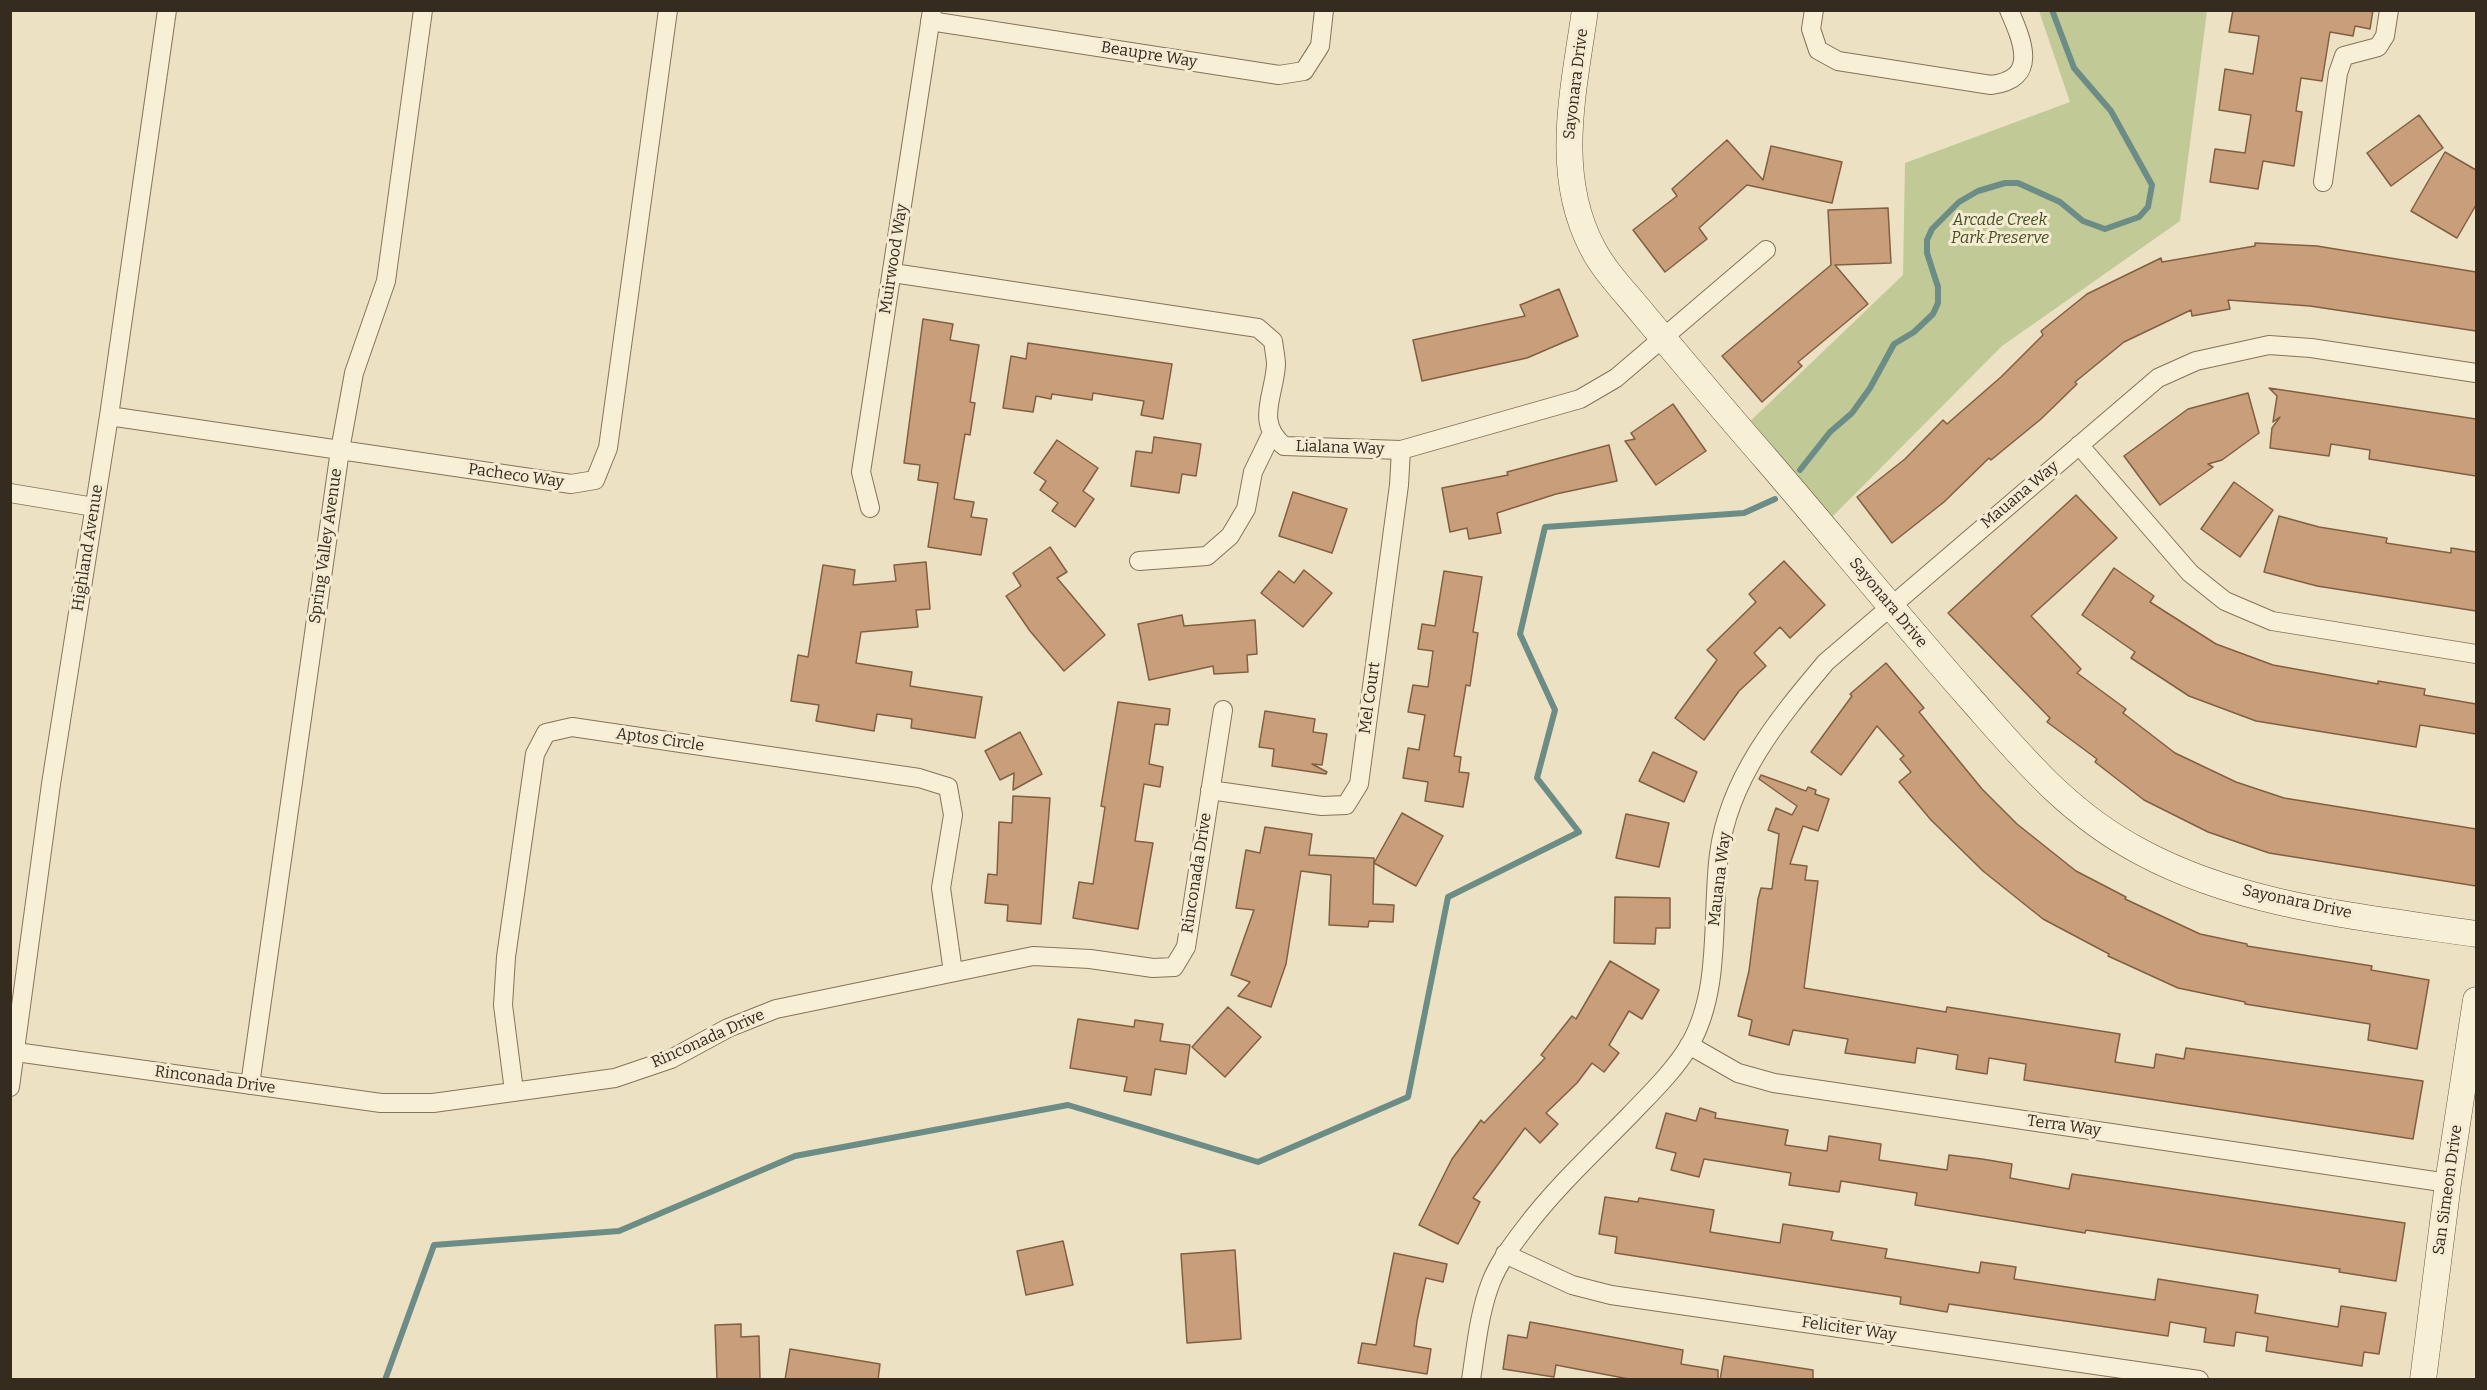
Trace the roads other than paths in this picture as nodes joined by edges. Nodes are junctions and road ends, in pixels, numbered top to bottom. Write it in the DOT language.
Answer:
graph roads {
  1 [pos="166,10"];
  2 [pos="423,10"];
  3 [pos="668,10"];
  4 [pos="1324,10"];
  5 [pos="1585,10"];
  6 [pos="1814,10"];
  7 [pos="2009,10"];
  8 [pos="2389,10"];
  9 [pos="931,16"];
  10 [pos="2323,182"];
  11 [pos="1766,250"];
  12 [pos="892,273"];
  13 [pos="1664,339"];
  14 [pos="2476,373"];
  15 [pos="109,416"];
  16 [pos="1271,435"];
  17 [pos="2079,445"];
  18 [pos="340,450"];
  19 [pos="1401,450"];
  20 [pos="10,493"];
  21 [pos="94,507"];
  22 [pos="870,508"];
  23 [pos="1139,561"];
  24 [pos="1888,606"];
  25 [pos="2476,654"];
  26 [pos="1223,710"];
  27 [pos="1210,790"];
  28 [pos="2476,934"];
  29 [pos="953,972"];
  30 [pos="18,975"];
  31 [pos="2476,1000"];
  32 [pos="1689,1045"];
  33 [pos="15,1052"];
  34 [pos="250,1085"];
  35 [pos="10,1086"];
  36 [pos="514,1091"];
  37 [pos="2448,1183"];
  38 [pos="1505,1254"];
  39 [pos="1471,1380"];
  40 [pos="2199,1380"];
  41 [pos="2423,1380"];
  1 -- 15 [label="street, Highland Avenue"];
  2 -- 18 [label="street, Spring Valley Avenue"];
  3 -- 18 [label="street, Pacheco Way"];
  4 -- 9 [label="street, Beaupre Way"];
  5 -- 13 [label="street, Sayonara Drive"];
  6 -- 7 [label="street"];
  8 -- 10 [label="street"];
  9 -- 12 [label="street, Muirwood Way"];
  11 -- 13 [label="street, Lialana Way"];
  12 -- 16 [label="street"];
  12 -- 22 [label="street, Muirwood Way"];
  13 -- 19 [label="street, Lialana Way"];
  13 -- 24 [label="street, Sayonara Drive"];
  14 -- 17 [label="street, Mauana Way"];
  15 -- 18 [label="street, Pacheco Way"];
  15 -- 21 [label="street, Highland Avenue"];
  16 -- 19 [label="street, Lialana Way"];
  16 -- 23 [label="street"];
  17 -- 24 [label="street, Mauana Way"];
  17 -- 25 [label="street"];
  18 -- 34 [label="street, Spring Valley Avenue"];
  19 -- 27 [label="street, Mel Court"];
  20 -- 21 [label="street"];
  21 -- 30 [label="street, Highland Avenue"];
  24 -- 28 [label="street, Sayonara Drive"];
  24 -- 32 [label="street, Mauana Way"];
  26 -- 27 [label="street, Rinconada Drive"];
  27 -- 29 [label="street, Rinconada Drive"];
  29 -- 36 [label="street, Rinconada Drive"];
  29 -- 36 [label="street, Aptos Circle"];
  30 -- 33 [label="street, Highland Avenue"];
  31 -- 37 [label="street, San Simeon Drive"];
  32 -- 37 [label="street, Terra Way"];
  32 -- 38 [label="street, Mauana Way"];
  33 -- 34 [label="street, Rinconada Drive"];
  33 -- 35 [label="street, Highland Avenue"];
  34 -- 36 [label="street, Rinconada Drive"];
  37 -- 41 [label="street, San Simeon Drive"];
  38 -- 39 [label="street, Mauana Way"];
  38 -- 40 [label="street, Feliciter Way"];
}
